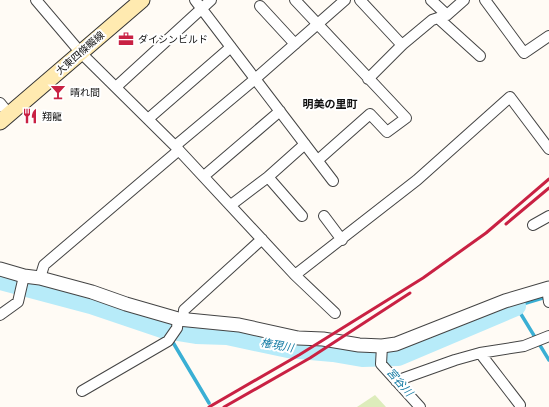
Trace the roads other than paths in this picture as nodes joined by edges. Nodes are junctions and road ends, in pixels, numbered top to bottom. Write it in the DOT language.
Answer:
graph roads {
  1 [pos="36,0"];
  2 [pos="142,0"];
  3 [pos="211,0"];
  4 [pos="295,0"];
  5 [pos="344,0"];
  6 [pos="360,0"];
  7 [pos="432,0"];
  8 [pos="464,0"];
  9 [pos="485,0"];
  10 [pos="198,4"];
  11 [pos="260,6"];
  12 [pos="442,16"];
  13 [pos="318,24"];
  14 [pos="549,36"];
  15 [pos="295,44"];
  16 [pos="402,46"];
  17 [pos="231,47"];
  18 [pos="81,53"];
  19 [pos="480,56"];
  20 [pos="256,79"];
  21 [pos="368,79"];
  22 [pos="116,87"];
  23 [pos="280,111"];
  24 [pos="3,113"];
  25 [pos="148,119"];
  26 [pos="305,144"];
  27 [pos="177,148"];
  28 [pos="549,149"];
  29 [pos="318,160"];
  30 [pos="204,176"];
  31 [pos="268,177"];
  32 [pos="333,181"];
  33 [pos="231,205"];
  34 [pos="302,216"];
  35 [pos="324,216"];
  36 [pos="549,216"];
  37 [pos="533,226"];
  38 [pos="262,239"];
  39 [pos="342,240"];
  40 [pos="0,269"];
  41 [pos="295,276"];
  42 [pos="23,278"];
  43 [pos="40,278"];
  44 [pos="548,292"];
  45 [pos="335,313"];
  46 [pos="0,315"];
  47 [pos="179,322"];
  48 [pos="547,337"];
  49 [pos="382,346"];
  50 [pos="480,353"];
  51 [pos="400,380"];
  52 [pos="82,391"];
  53 [pos="520,404"];
  54 [pos="420,407"];
  1 -- 18 [label="street"];
  2 -- 18 [label="main road, 大東四條畷線"];
  3 -- 10 [label="street"];
  4 -- 13 [label="street"];
  5 -- 13 [label="street"];
  6 -- 16 [label="street"];
  7 -- 12 [label="street"];
  8 -- 12 [label="street"];
  9 -- 14 [label="street"];
  10 -- 17 [label="street"];
  10 -- 22 [label="street"];
  11 -- 15 [label="street"];
  12 -- 16 [label="street"];
  12 -- 19 [label="street"];
  13 -- 15 [label="street"];
  13 -- 21 [label="street"];
  15 -- 20 [label="street"];
  16 -- 21 [label="street"];
  17 -- 20 [label="street"];
  17 -- 25 [label="street"];
  18 -- 22 [label="street"];
  18 -- 24 [label="main road, 大東四條畷線"];
  20 -- 23 [label="street"];
  20 -- 27 [label="street"];
  21 -- 29 [label="street"];
  22 -- 25 [label="street"];
  23 -- 26 [label="street"];
  23 -- 30 [label="street"];
  25 -- 27 [label="street"];
  26 -- 29 [label="street"];
  26 -- 31 [label="street"];
  27 -- 30 [label="street"];
  27 -- 43 [label="street"];
  28 -- 39 [label="street"];
  29 -- 32 [label="street"];
  30 -- 33 [label="street"];
  31 -- 33 [label="street"];
  31 -- 34 [label="street"];
  33 -- 38 [label="street"];
  35 -- 39 [label="street"];
  36 -- 37 [label="street"];
  38 -- 41 [label="street"];
  38 -- 47 [label="street"];
  39 -- 41 [label="street"];
  40 -- 42 [label="street"];
  41 -- 45 [label="street"];
  42 -- 43 [label="street"];
  42 -- 46 [label="street"];
  43 -- 47 [label="street"];
  44 -- 49 [label="street"];
  47 -- 49 [label="street"];
  47 -- 52 [label="street"];
  48 -- 50 [label="street"];
  49 -- 51 [label="street"];
  50 -- 51 [label="street"];
  50 -- 53 [label="street"];
  51 -- 54 [label="street"];
}
